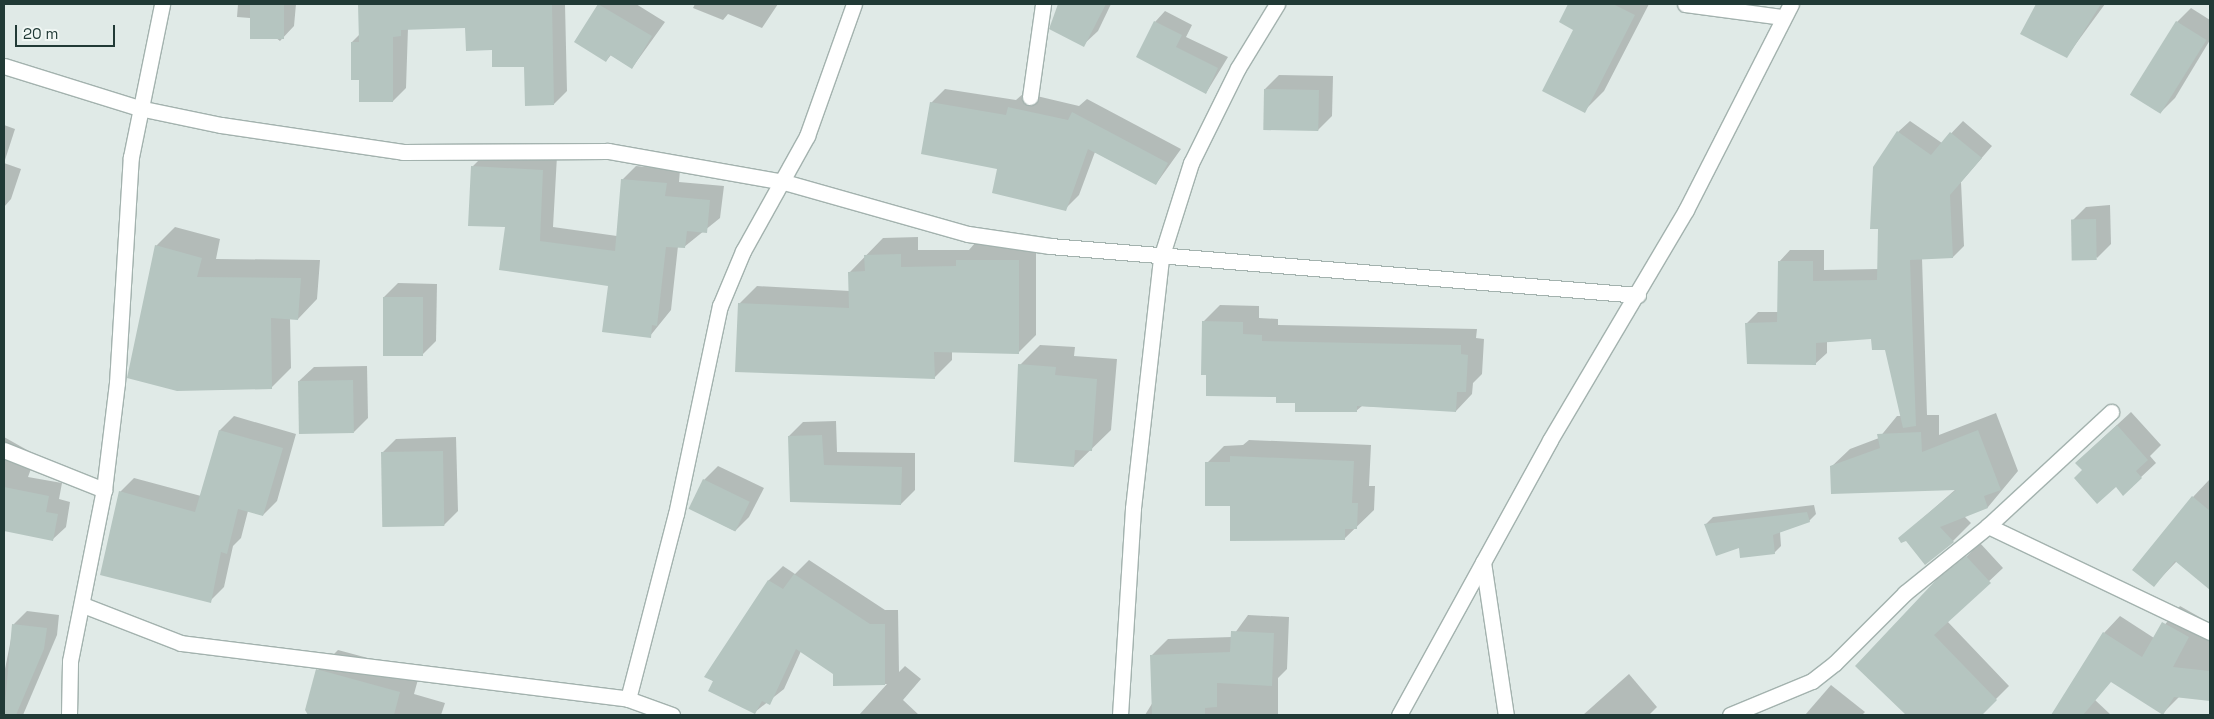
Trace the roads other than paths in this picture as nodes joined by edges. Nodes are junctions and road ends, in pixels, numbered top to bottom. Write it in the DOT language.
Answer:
graph roads {
  1 [pos="162,4"];
  2 [pos="854,4"];
  3 [pos="1043,4"];
  4 [pos="1278,4"];
  5 [pos="1685,4"];
  6 [pos="1787,10"];
  7 [pos="4,66"];
  8 [pos="1030,97"];
  9 [pos="139,108"];
  10 [pos="784,182"];
  11 [pos="1161,258"];
  12 [pos="1638,295"];
  13 [pos="2112,412"];
  14 [pos="4,450"];
  15 [pos="104,490"];
  16 [pos="1988,526"];
  17 [pos="1484,562"];
  18 [pos="82,605"];
  19 [pos="2210,632"];
  20 [pos="628,699"];
  21 [pos="70,715"];
  22 [pos="672,715"];
  23 [pos="1120,715"];
  24 [pos="1399,715"];
  25 [pos="1506,715"];
  26 [pos="1730,715"];
  1 -- 9 [label="street"];
  2 -- 10 [label="street"];
  3 -- 8 [label="street"];
  4 -- 11 [label="street"];
  5 -- 6 [label="street"];
  6 -- 12 [label="street"];
  7 -- 9 [label="street"];
  9 -- 10 [label="street"];
  9 -- 15 [label="street"];
  10 -- 11 [label="street"];
  10 -- 20 [label="street"];
  11 -- 12 [label="street"];
  11 -- 23 [label="street"];
  12 -- 17 [label="street"];
  13 -- 16 [label="street"];
  14 -- 15 [label="street"];
  15 -- 18 [label="street"];
  16 -- 19 [label="street"];
  16 -- 26 [label="street"];
  17 -- 24 [label="street"];
  17 -- 25 [label="street"];
  18 -- 20 [label="street"];
  18 -- 21 [label="street"];
  20 -- 22 [label="street"];
}
